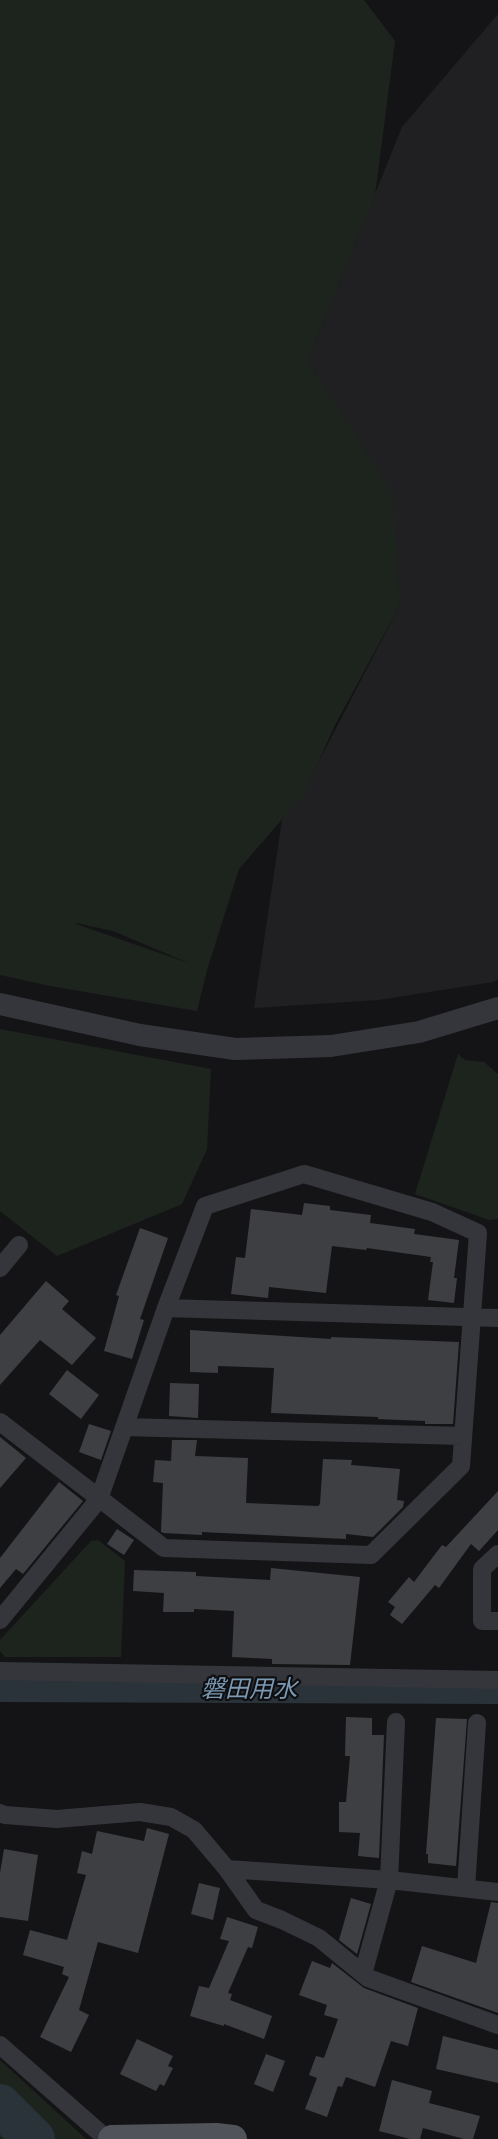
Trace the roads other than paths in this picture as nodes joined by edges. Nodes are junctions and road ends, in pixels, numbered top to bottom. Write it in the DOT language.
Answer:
graph roads {
  1 [pos="0,1004"];
  2 [pos="498,1008"];
  3 [pos="19,1245"];
  4 [pos="0,1268"];
  5 [pos="166,1308"];
  6 [pos="472,1316"];
  7 [pos="498,1318"];
  8 [pos="0,1422"];
  9 [pos="124,1427"];
  10 [pos="463,1436"];
  11 [pos="99,1499"];
  12 [pos="498,1554"];
  13 [pos="0,1620"];
  14 [pos="498,1621"];
  15 [pos="0,1671"];
  16 [pos="498,1680"];
  17 [pos="396,1722"];
  18 [pos="477,1723"];
  19 [pos="0,1813"];
  20 [pos="227,1869"];
  21 [pos="388,1880"];
  22 [pos="466,1888"];
  23 [pos="498,1892"];
  24 [pos="363,1974"];
  25 [pos="498,2025"];
  26 [pos="0,2045"];
  27 [pos="110,2139"];
  28 [pos="233,2139"];
  1 -- 2 [label="street"];
  3 -- 4 [label="street"];
  5 -- 6 [label="street"];
  5 -- 6 [label="street"];
  5 -- 9 [label="street"];
  6 -- 7 [label="street"];
  6 -- 10 [label="street"];
  8 -- 11 [label="street"];
  9 -- 10 [label="street"];
  9 -- 11 [label="street"];
  10 -- 11 [label="street"];
  11 -- 13 [label="street"];
  12 -- 14 [label="street"];
  15 -- 16 [label="street"];
  17 -- 21 [label="street"];
  18 -- 22 [label="street"];
  19 -- 20 [label="street"];
  20 -- 21 [label="street"];
  20 -- 24 [label="street"];
  21 -- 22 [label="street"];
  21 -- 24 [label="street"];
  22 -- 23 [label="street"];
  24 -- 25 [label="street"];
  26 -- 27 [label="street"];
  27 -- 28 [label="main road"];
}
